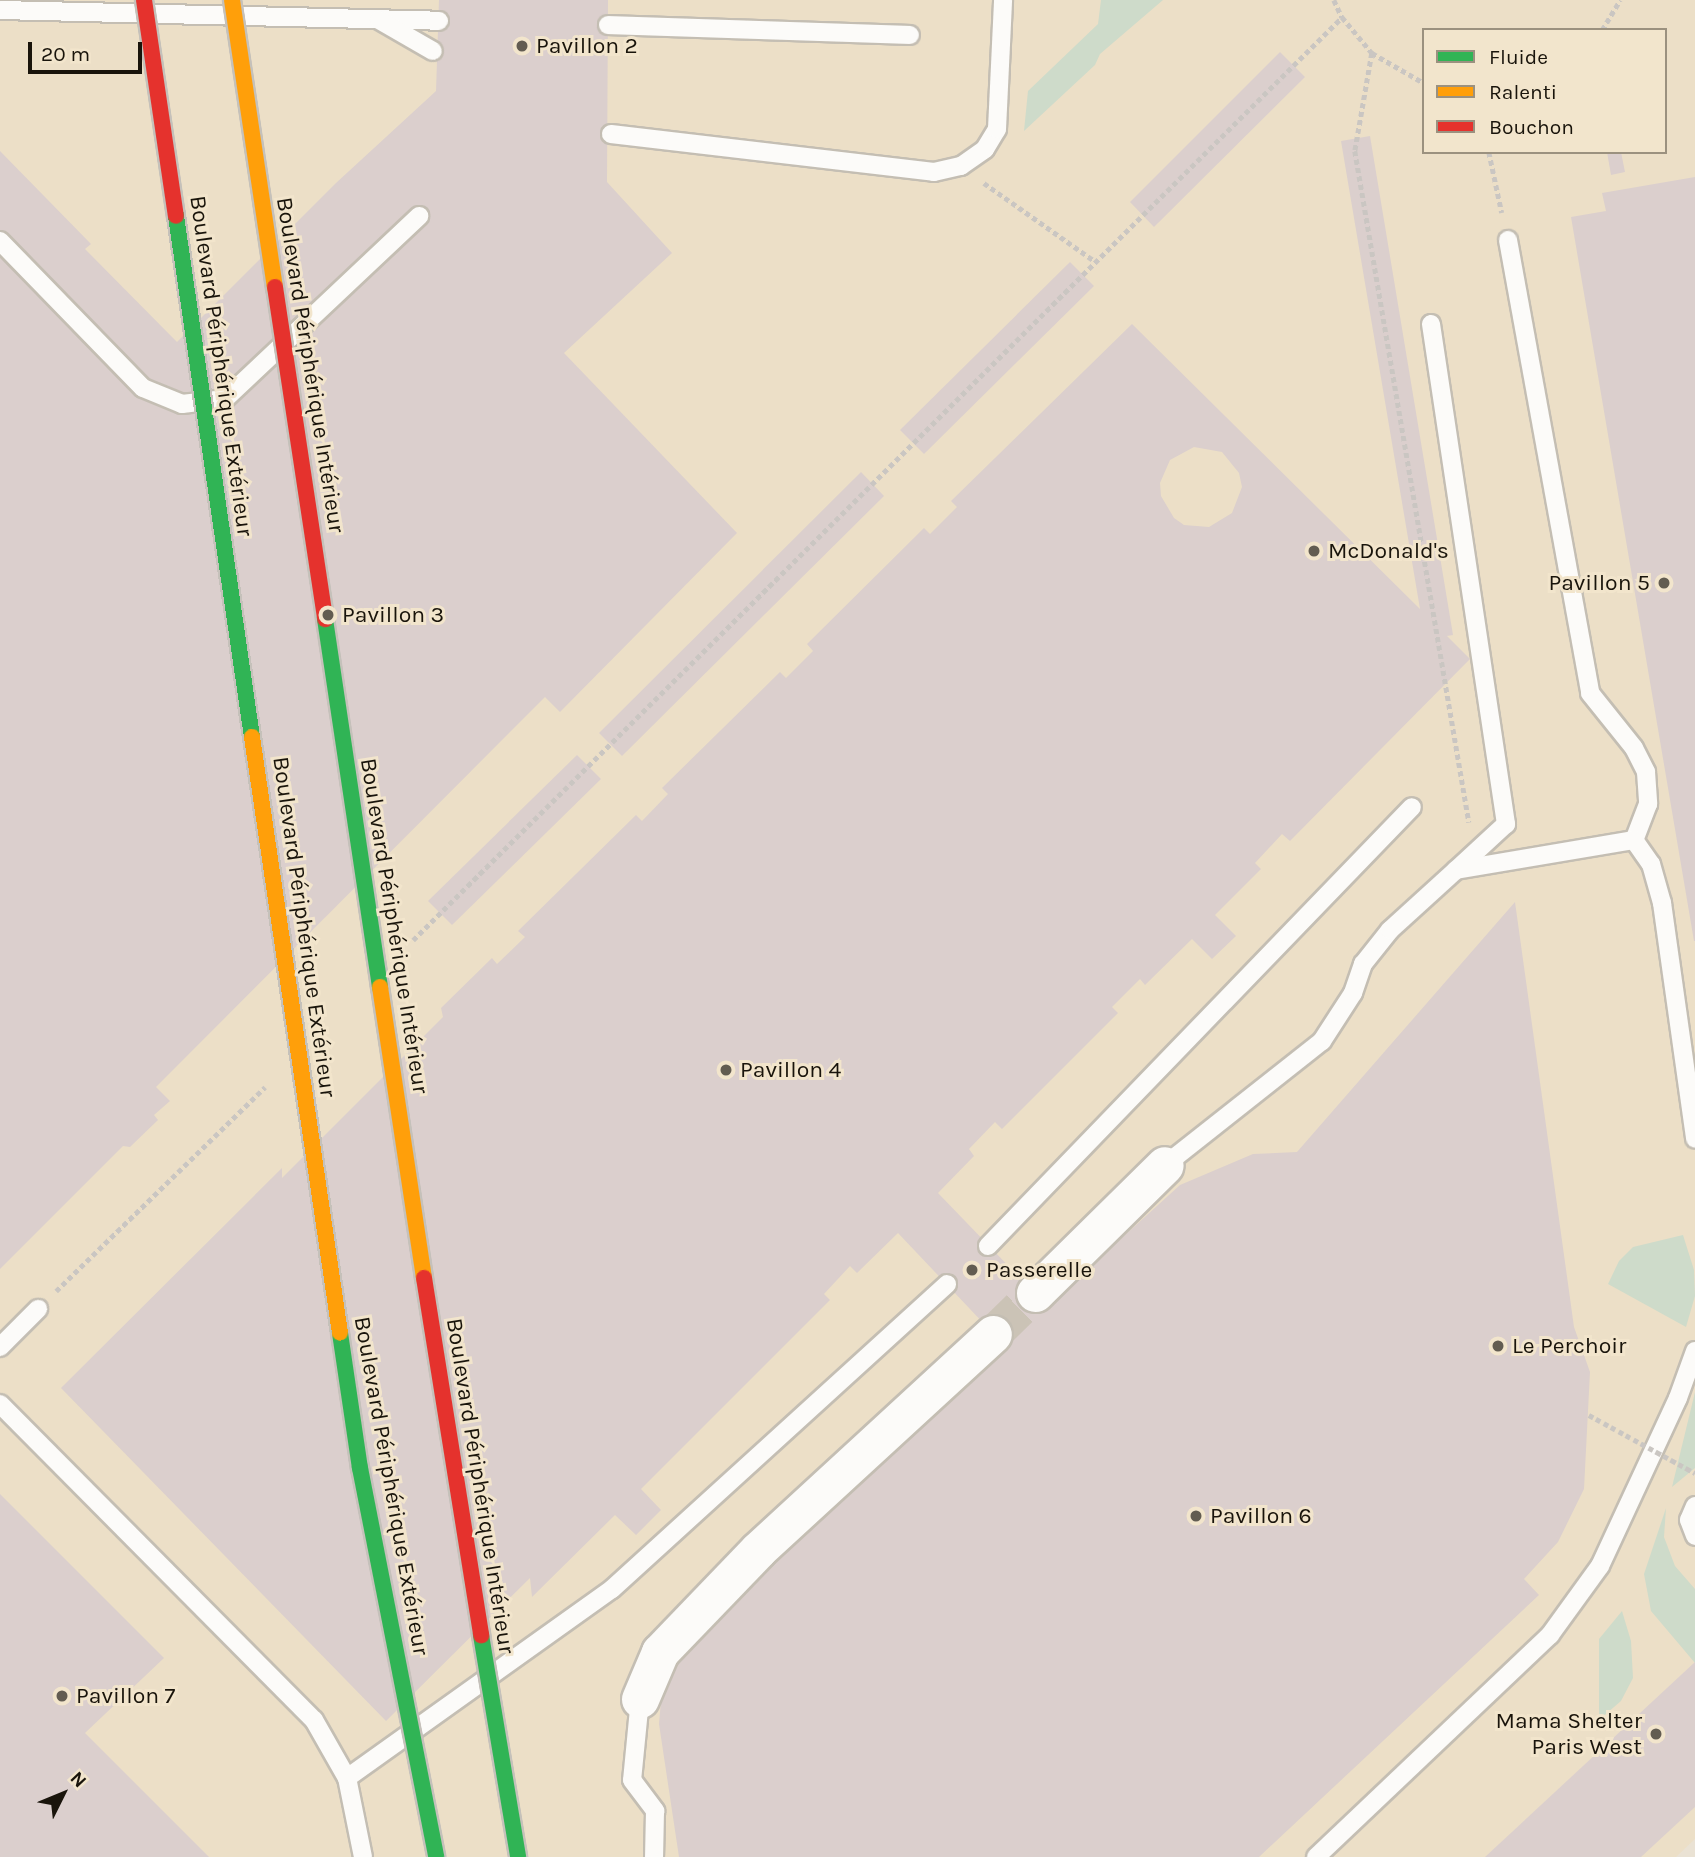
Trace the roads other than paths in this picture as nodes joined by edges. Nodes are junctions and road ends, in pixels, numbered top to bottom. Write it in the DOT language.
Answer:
graph roads {
  1 [pos="144,0"];
  2 [pos="232,0"];
  3 [pos="1003,0"];
  4 [pos="0,10"];
  5 [pos="377,19"];
  6 [pos="439,21"];
  7 [pos="608,25"];
  8 [pos="910,35"];
  9 [pos="433,51"];
  10 [pos="611,134"];
  11 [pos="419,216"];
  12 [pos="1508,240"];
  13 [pos="0,242"];
  14 [pos="1431,324"];
  15 [pos="1412,807"];
  16 [pos="1634,840"];
  17 [pos="1456,870"];
  18 [pos="1695,1139"];
  19 [pos="1165,1165"];
  20 [pos="988,1246"];
  21 [pos="947,1284"];
  22 [pos="1035,1293"];
  23 [pos="38,1309"];
  24 [pos="993,1334"];
  25 [pos="0,1347"];
  26 [pos="1695,1351"];
  27 [pos="0,1404"];
  28 [pos="1695,1506"];
  29 [pos="1695,1536"];
  30 [pos="640,1699"];
  31 [pos="347,1778"];
  32 [pos="363,1857"];
  33 [pos="436,1857"];
  34 [pos="518,1857"];
  35 [pos="654,1857"];
  36 [pos="1316,1857"];
  1 -- 33 [label="highway, Boulevard Périphérique Extérieur, bridge"];
  2 -- 34 [label="highway, Boulevard Périphérique Intérieur, bridge"];
  3 -- 10 [label="lane"];
  4 -- 5 [label="lane"];
  5 -- 6 [label="lane"];
  5 -- 9 [label="lane"];
  7 -- 8 [label="lane"];
  11 -- 13 [label="lane"];
  12 -- 16 [label="lane"];
  14 -- 17 [label="lane"];
  15 -- 20 [label="lane"];
  16 -- 17 [label="lane"];
  16 -- 18 [label="lane"];
  17 -- 19 [label="lane"];
  19 -- 22 [label="street"];
  21 -- 31 [label="lane"];
  23 -- 25 [label="lane"];
  24 -- 30 [label="street"];
  26 -- 36 [label="lane"];
  27 -- 31 [label="lane"];
  28 -- 29 [label="lane"];
  30 -- 35 [label="lane"];
  31 -- 32 [label="lane"];
}
